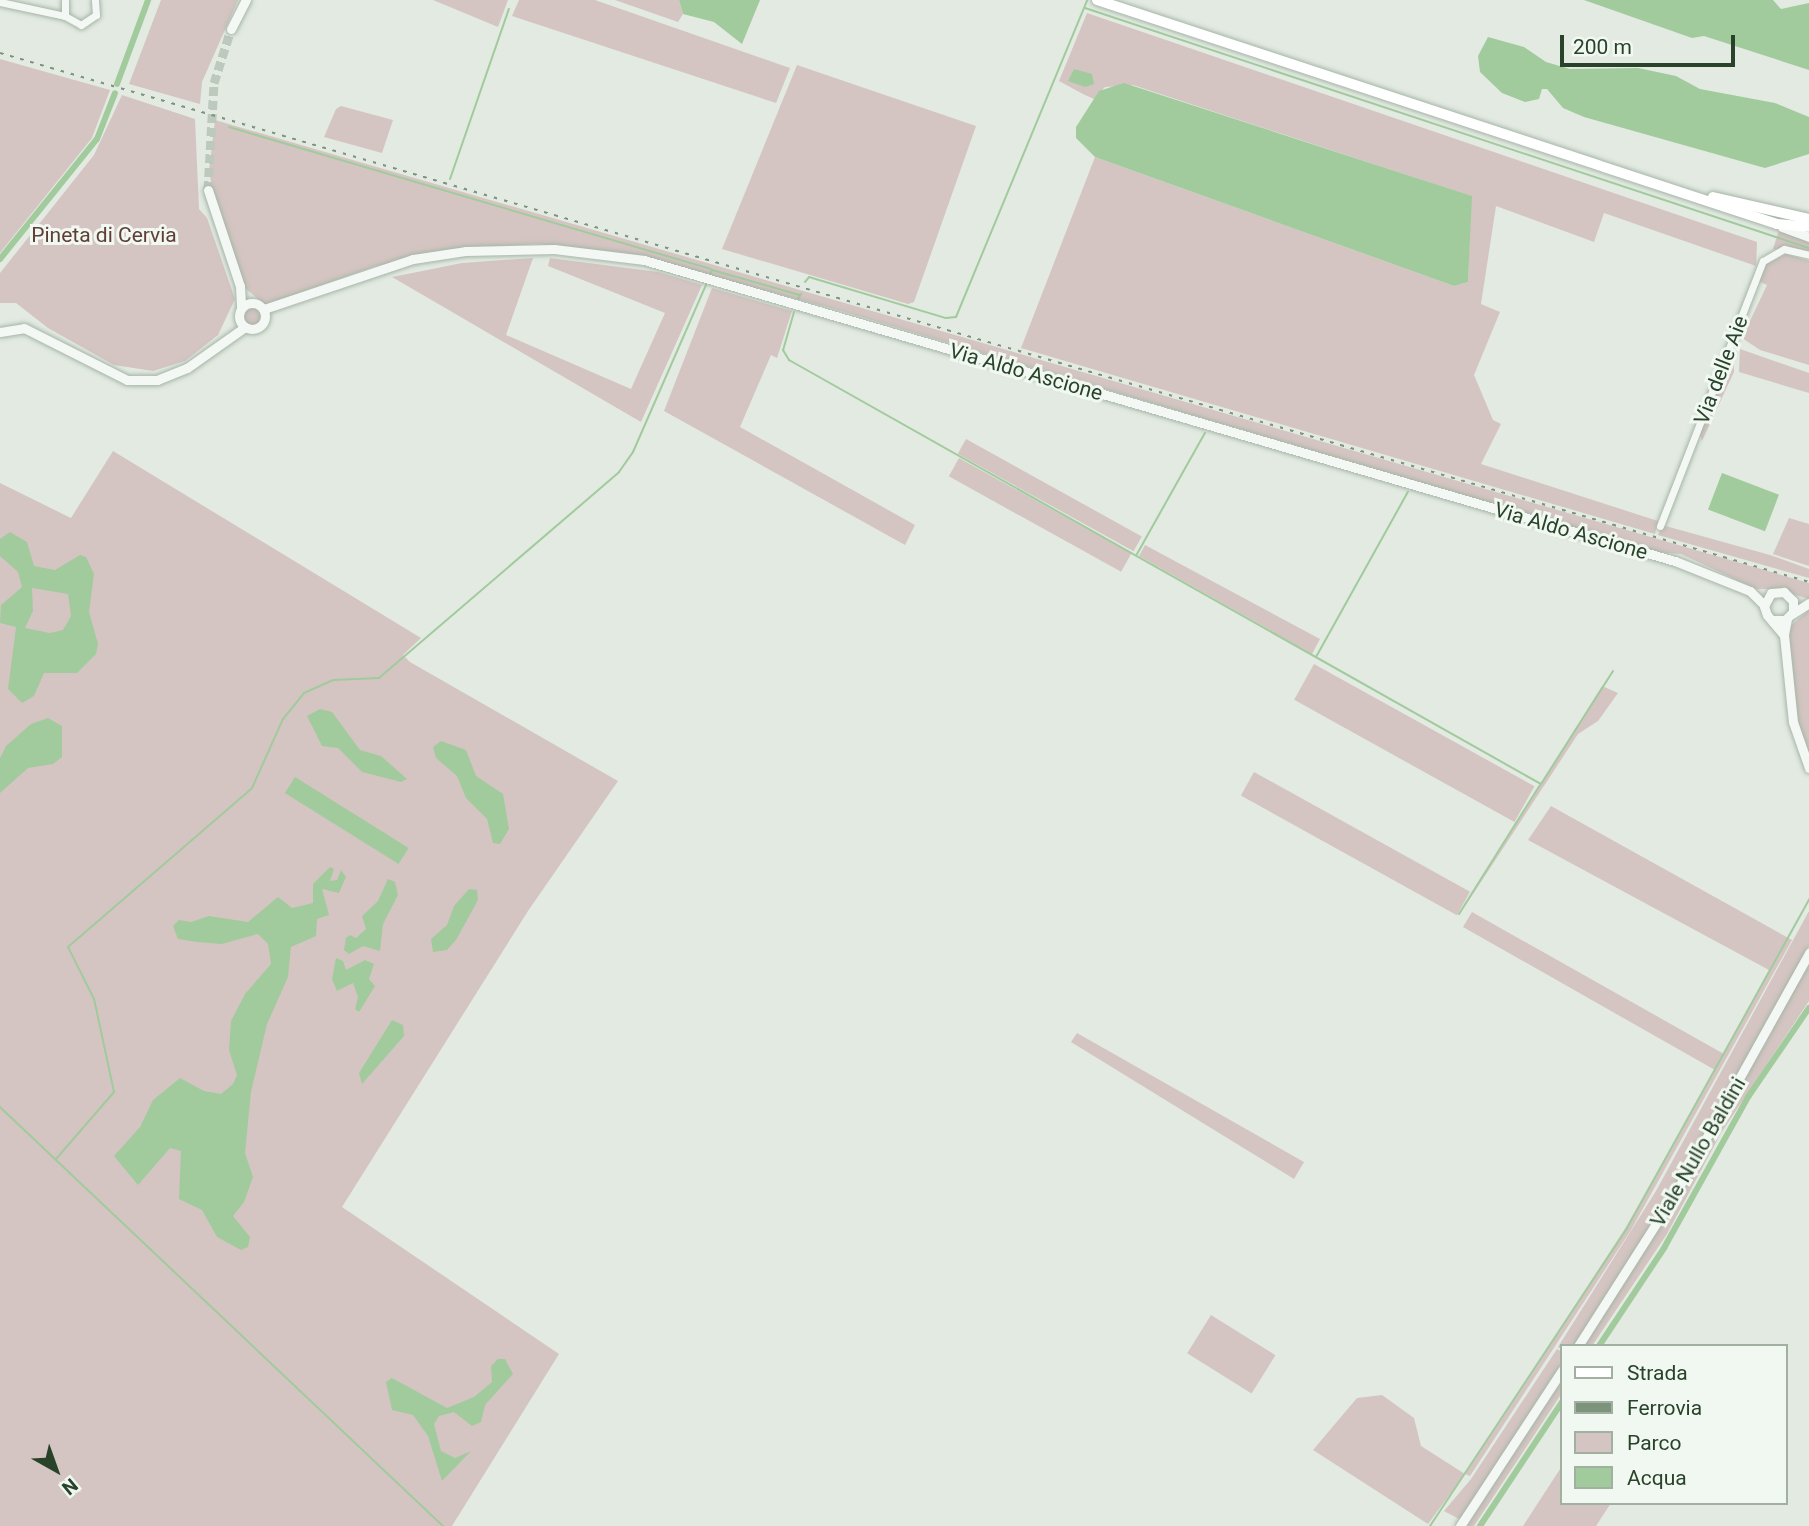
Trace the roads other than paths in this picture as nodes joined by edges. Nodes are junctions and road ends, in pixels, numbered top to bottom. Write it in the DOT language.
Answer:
graph roads {
  1 [pos="65,0"];
  2 [pos="98,0"];
  3 [pos="246,0"];
  4 [pos="1097,0"];
  5 [pos="0,2"];
  6 [pos="65,16"];
  7 [pos="231,29"];
  8 [pos="1660,184"];
  9 [pos="208,190"];
  10 [pos="1809,219"];
  11 [pos="1777,225"];
  12 [pos="1809,228"];
  13 [pos="1809,237"];
  14 [pos="1809,256"];
  15 [pos="240,286"];
  16 [pos="253,302"];
  17 [pos="240,312"];
  18 [pos="264,314"];
  19 [pos="244,327"];
  20 [pos="0,332"];
  21 [pos="214,348"];
  22 [pos="1660,526"];
  23 [pos="1750,591"];
  24 [pos="1771,593"];
  25 [pos="1792,599"];
  26 [pos="1809,603"];
  27 [pos="1764,605"];
  28 [pos="1789,617"];
  29 [pos="1773,620"];
  30 [pos="1784,635"];
  31 [pos="1809,768"];
  32 [pos="1809,953"];
  33 [pos="1579,1344"];
  34 [pos="1560,1373"];
  35 [pos="1460,1526"];
  1 -- 6 [label="street"];
  2 -- 6 [label="street"];
  3 -- 7 [label="street"];
  4 -- 8 [label="main road"];
  5 -- 6 [label="street"];
  8 -- 10 [label="main road"];
  8 -- 11 [label="main road"];
  9 -- 15 [label="street"];
  11 -- 12 [label="main road"];
  11 -- 13 [label="street"];
  14 -- 22 [label="street, Via delle Aie"];
  15 -- 16 [label="street"];
  15 -- 17 [label="street"];
  16 -- 17 [label="street"];
  16 -- 18 [label="street"];
  17 -- 19 [label="street"];
  17 -- 21 [label="street"];
  18 -- 19 [label="street, Via Aldo Ascione"];
  18 -- 23 [label="street, Via Aldo Ascione"];
  19 -- 21 [label="street"];
  20 -- 21 [label="street"];
  23 -- 24 [label="street"];
  23 -- 27 [label="street"];
  24 -- 25 [label="street"];
  24 -- 27 [label="street"];
  25 -- 26 [label="street"];
  25 -- 28 [label="street"];
  26 -- 28 [label="street"];
  27 -- 29 [label="street"];
  28 -- 29 [label="street"];
  28 -- 30 [label="street"];
  29 -- 30 [label="street"];
  30 -- 31 [label="street"];
  32 -- 33 [label="street, Viale Nullo Baldini"];
  34 -- 35 [label="street"];
}
